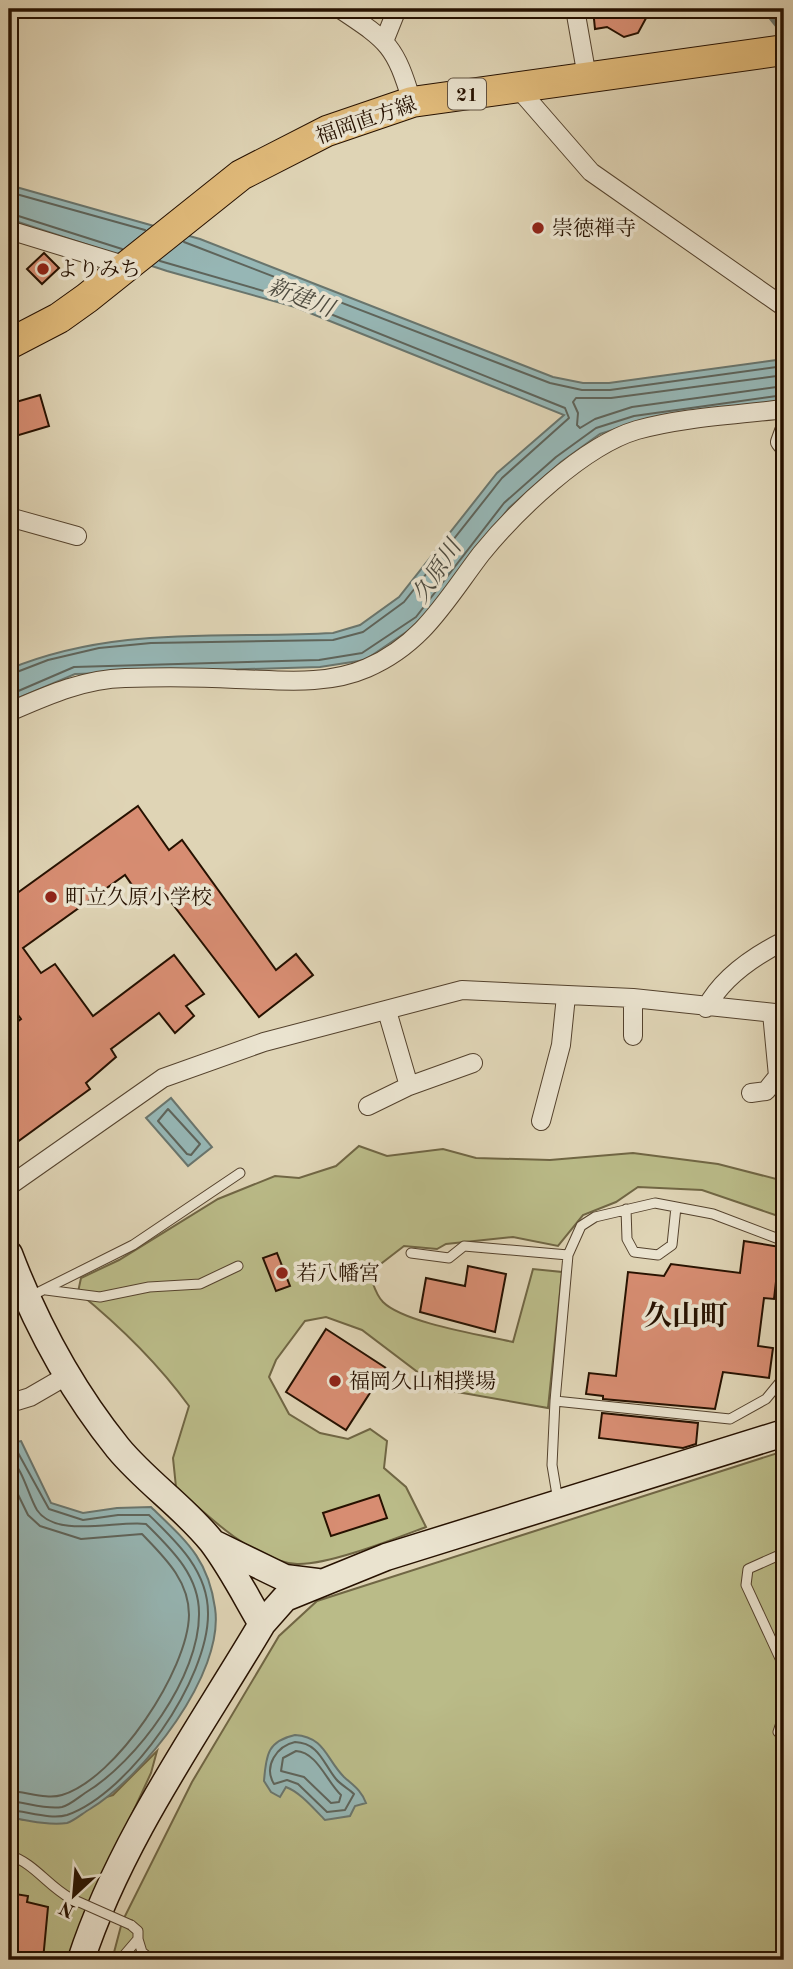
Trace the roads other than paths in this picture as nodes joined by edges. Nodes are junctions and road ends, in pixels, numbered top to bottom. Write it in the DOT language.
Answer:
graph roads {
  1 [pos="340,9"];
  2 [pos="397,9"];
  3 [pos="575,9"];
  4 [pos="385,39"];
  5 [pos="784,50"];
  6 [pos="587,77"];
  7 [pos="517,87"];
  8 [pos="412,102"];
  9 [pos="9,230"];
  10 [pos="127,266"];
  11 [pos="784,307"];
  12 [pos="9,344"];
  13 [pos="784,409"];
  14 [pos="784,431"];
  15 [pos="784,447"];
  16 [pos="9,517"];
  17 [pos="77,536"];
  18 [pos="9,712"];
  19 [pos="784,941"];
  20 [pos="566,996"];
  21 [pos="633,998"];
  22 [pos="706,1008"];
  23 [pos="387,1011"];
  24 [pos="778,1014"];
  25 [pos="634,1036"];
  26 [pos="473,1063"];
  27 [pos="409,1086"];
  28 [pos="751,1093"];
  29 [pos="368,1106"];
  30 [pos="541,1121"];
  31 [pos="240,1173"];
  32 [pos="9,1186"];
  33 [pos="676,1207"];
  34 [pos="626,1209"];
  35 [pos="784,1241"];
  36 [pos="411,1253"];
  37 [pos="9,1254"];
  38 [pos="568,1255"];
  39 [pos="238,1266"];
  40 [pos="26,1291"];
  41 [pos="784,1369"];
  42 [pos="68,1375"];
  43 [pos="17,1401"];
  44 [pos="555,1401"];
  45 [pos="784,1433"];
  46 [pos="559,1502"];
  47 [pos="212,1543"];
  48 [pos="784,1553"];
  49 [pos="317,1582"];
  50 [pos="262,1624"];
  51 [pos="784,1667"];
  52 [pos="784,1714"];
  53 [pos="778,1732"];
  54 [pos="9,1855"];
  55 [pos="138,1938"];
  56 [pos="81,1960"];
  57 [pos="120,1960"];
  58 [pos="152,1960"];
  1 -- 4 [label="street"];
  2 -- 4 [label="street"];
  3 -- 6 [label="street"];
  4 -- 8 [label="street"];
  5 -- 6 [label="main road, 福岡直方線 / 21"];
  6 -- 7 [label="main road, 福岡直方線 / 21"];
  7 -- 8 [label="main road, 福岡直方線 / 21"];
  7 -- 11 [label="street"];
  8 -- 10 [label="main road, 福岡直方線 / 21"];
  9 -- 10 [label="street"];
  10 -- 12 [label="main road, 福岡直方線 / 21"];
  13 -- 18 [label="street"];
  14 -- 15 [label="street"];
  16 -- 17 [label="street"];
  19 -- 22 [label="street"];
  20 -- 21 [label="street"];
  20 -- 23 [label="street"];
  20 -- 30 [label="street"];
  21 -- 22 [label="street"];
  21 -- 25 [label="street"];
  22 -- 24 [label="street"];
  23 -- 27 [label="street"];
  23 -- 32 [label="street"];
  24 -- 28 [label="street"];
  26 -- 27 [label="street"];
  27 -- 29 [label="street"];
  31 -- 40 [label="lane"];
  33 -- 34 [label="lane"];
  33 -- 34 [label="lane"];
  33 -- 35 [label="lane"];
  34 -- 38 [label="lane"];
  36 -- 38 [label="lane"];
  37 -- 40 [label="street"];
  38 -- 44 [label="lane"];
  39 -- 40 [label="lane"];
  40 -- 42 [label="street"];
  41 -- 44 [label="lane"];
  42 -- 43 [label="street"];
  42 -- 47 [label="street"];
  44 -- 46 [label="lane"];
  45 -- 46 [label="street"];
  46 -- 49 [label="street"];
  47 -- 49 [label="street"];
  47 -- 50 [label="street"];
  48 -- 51 [label="lane"];
  49 -- 50 [label="street"];
  50 -- 56 [label="street"];
  52 -- 53 [label="lane"];
  54 -- 55 [label="lane, bridge"];
  55 -- 57 [label="lane"];
  55 -- 58 [label="lane"];
}
